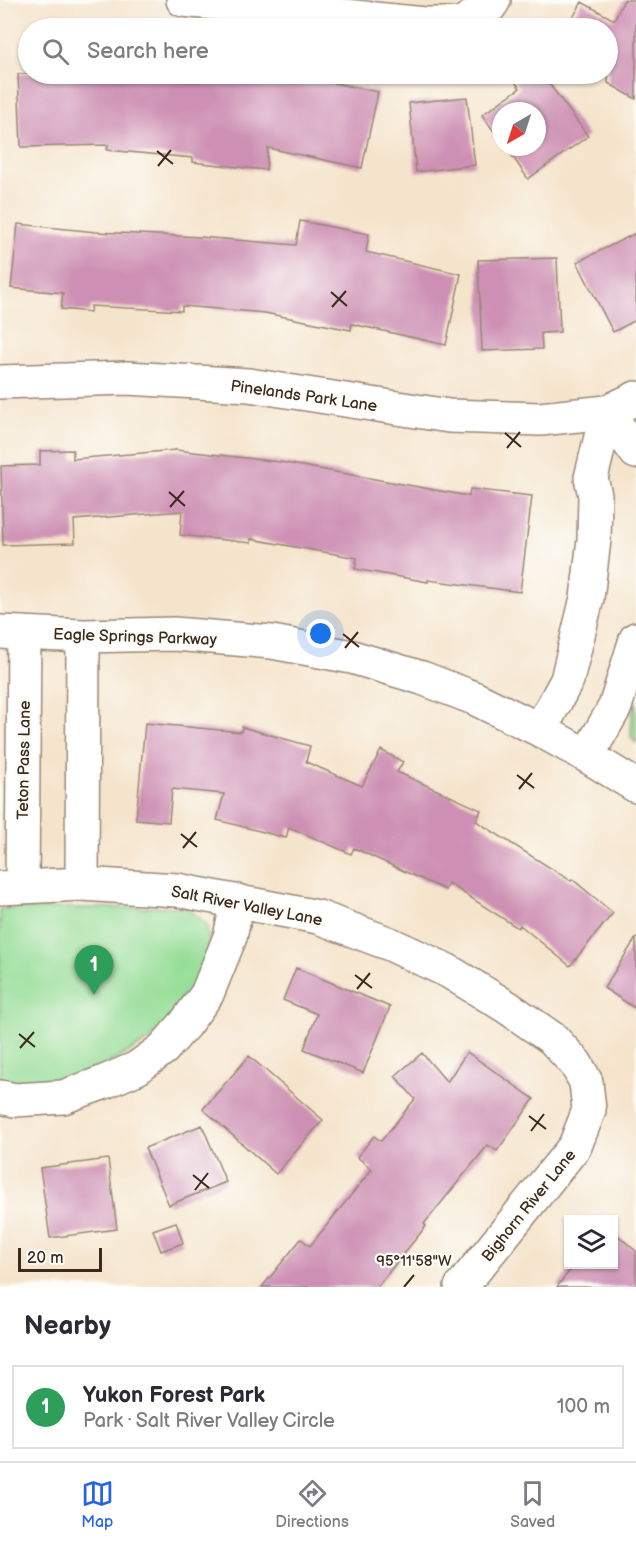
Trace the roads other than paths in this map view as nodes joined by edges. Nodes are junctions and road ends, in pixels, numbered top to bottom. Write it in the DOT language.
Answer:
graph roads {
  1 [pos="183,0"];
  2 [pos="492,3"];
  3 [pos="365,18"];
  4 [pos="469,18"];
  5 [pos="0,382"];
  6 [pos="636,398"];
  7 [pos="607,412"];
  8 [pos="636,452"];
  9 [pos="12,632"];
  10 [pos="83,636"];
  11 [pos="636,639"];
  12 [pos="540,730"];
  13 [pos="587,756"];
  14 [pos="636,786"];
  15 [pos="82,884"];
  16 [pos="11,887"];
  17 [pos="238,901"];
  18 [pos="586,1082"];
  19 [pos="0,1097"];
  20 [pos="461,1287"];
  1 -- 3 [label="street"];
  2 -- 4 [label="street"];
  5 -- 7 [label="street, Pinelands Park Lane"];
  6 -- 7 [label="street, Pinelands Park Lane"];
  7 -- 8 [label="street"];
  7 -- 12 [label="street"];
  9 -- 10 [label="street, Eagle Springs Parkway"];
  9 -- 16 [label="street, Teton Pass Lane"];
  10 -- 12 [label="street, Eagle Springs Parkway"];
  10 -- 15 [label="street"];
  11 -- 13 [label="street"];
  12 -- 13 [label="street, Eagle Springs Parkway"];
  13 -- 14 [label="street, Eagle Springs Parkway"];
  15 -- 16 [label="street, Salt River Valley Lane"];
  15 -- 17 [label="street, Salt River Valley Lane"];
  17 -- 18 [label="street, Salt River Valley Lane"];
  17 -- 19 [label="street"];
  18 -- 20 [label="street, Bighorn River Lane"];
}
